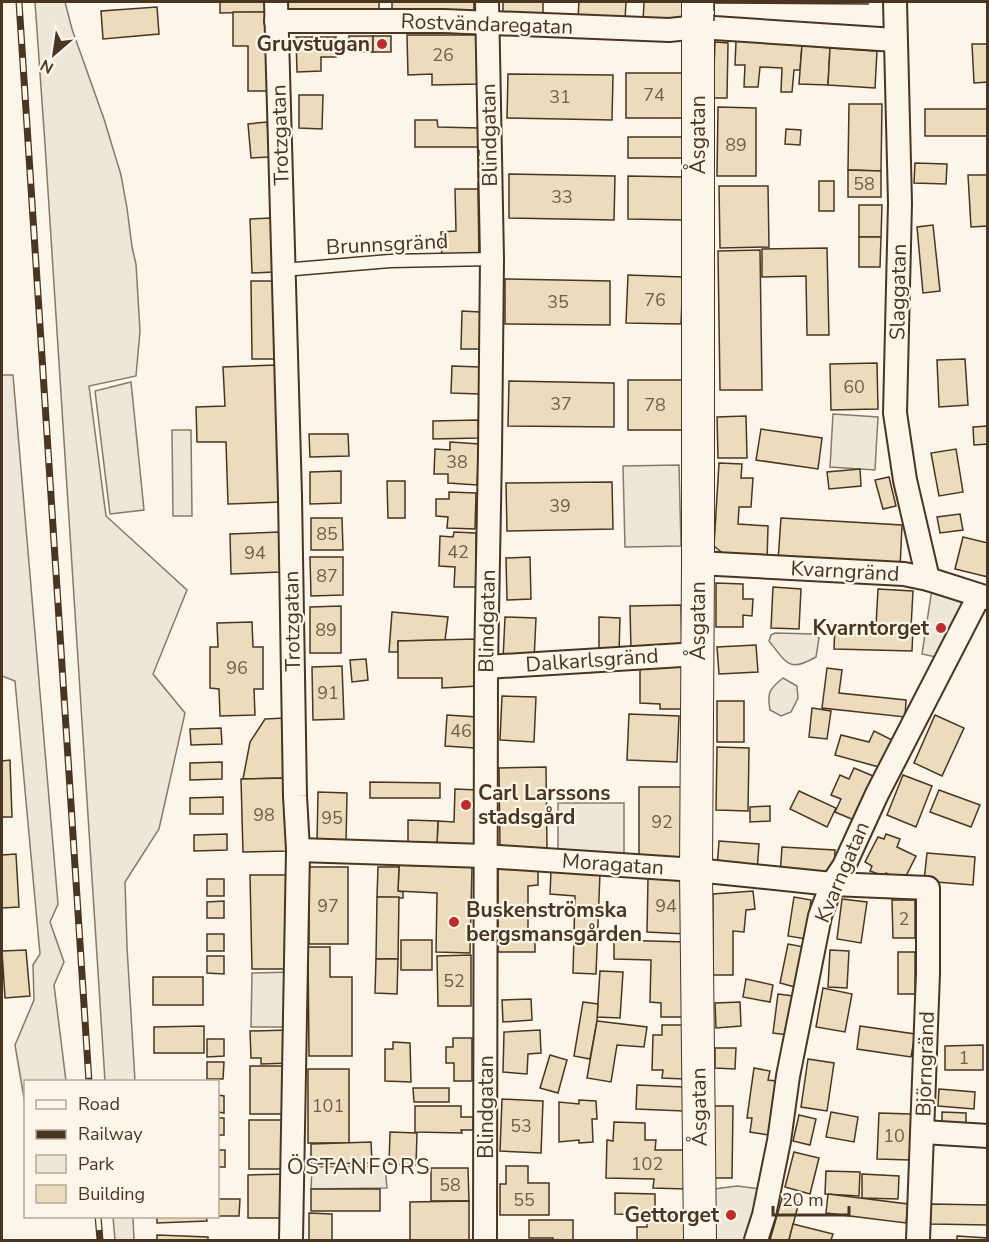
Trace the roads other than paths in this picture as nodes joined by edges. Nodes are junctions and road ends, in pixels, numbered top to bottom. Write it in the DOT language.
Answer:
graph roads {
  1 [pos="895,2"];
  2 [pos="276,11"];
  3 [pos="487,12"];
  4 [pos="703,19"];
  5 [pos="895,40"];
  6 [pos="492,259"];
  7 [pos="283,270"];
  8 [pos="698,563"];
  9 [pos="928,579"];
  10 [pos="983,597"];
  11 [pos="698,654"];
  12 [pos="486,667"];
  13 [pos="298,850"];
  14 [pos="485,856"];
  15 [pos="696,870"];
  16 [pos="832,884"];
  17 [pos="928,888"];
  18 [pos="923,1132"];
  19 [pos="987,1136"];
  20 [pos="291,1240"];
  21 [pos="485,1240"];
  22 [pos="700,1240"];
  23 [pos="756,1240"];
  24 [pos="918,1240"];
  1 -- 5 [label="street, Slaggatan"];
  2 -- 3 [label="street, Rostvändaregatan"];
  2 -- 7 [label="street, Trotzgatan"];
  3 -- 4 [label="street, Rostvändaregatan"];
  3 -- 6 [label="street, Blindgatan"];
  4 -- 5 [label="street, Rostvändaregatan"];
  4 -- 8 [label="street, Åsgatan"];
  5 -- 9 [label="street, Slaggatan"];
  6 -- 7 [label="lane, Brunnsgränd"];
  6 -- 12 [label="street, Blindgatan"];
  7 -- 13 [label="street, Trotzgatan"];
  8 -- 9 [label="street, Kvarngränd"];
  8 -- 11 [label="street, Åsgatan"];
  9 -- 10 [label="street, Kvarngränd"];
  10 -- 16 [label="street, Kvarngatan"];
  11 -- 12 [label="street, Dalkarlsgränd"];
  11 -- 15 [label="street, Åsgatan"];
  12 -- 14 [label="street, Blindgatan"];
  13 -- 14 [label="street, Moragatan"];
  13 -- 20 [label="street, Trotzgatan"];
  14 -- 15 [label="street, Moragatan"];
  14 -- 21 [label="street, Blindgatan"];
  15 -- 16 [label="street, Moragatan"];
  15 -- 22 [label="street, Åsgatan"];
  16 -- 17 [label="street, Moragatan"];
  16 -- 23 [label="street, Kvarngatan"];
  17 -- 18 [label="street, Björngränd"];
  18 -- 19 [label="street"];
  18 -- 24 [label="street, Björngränd"];
}
